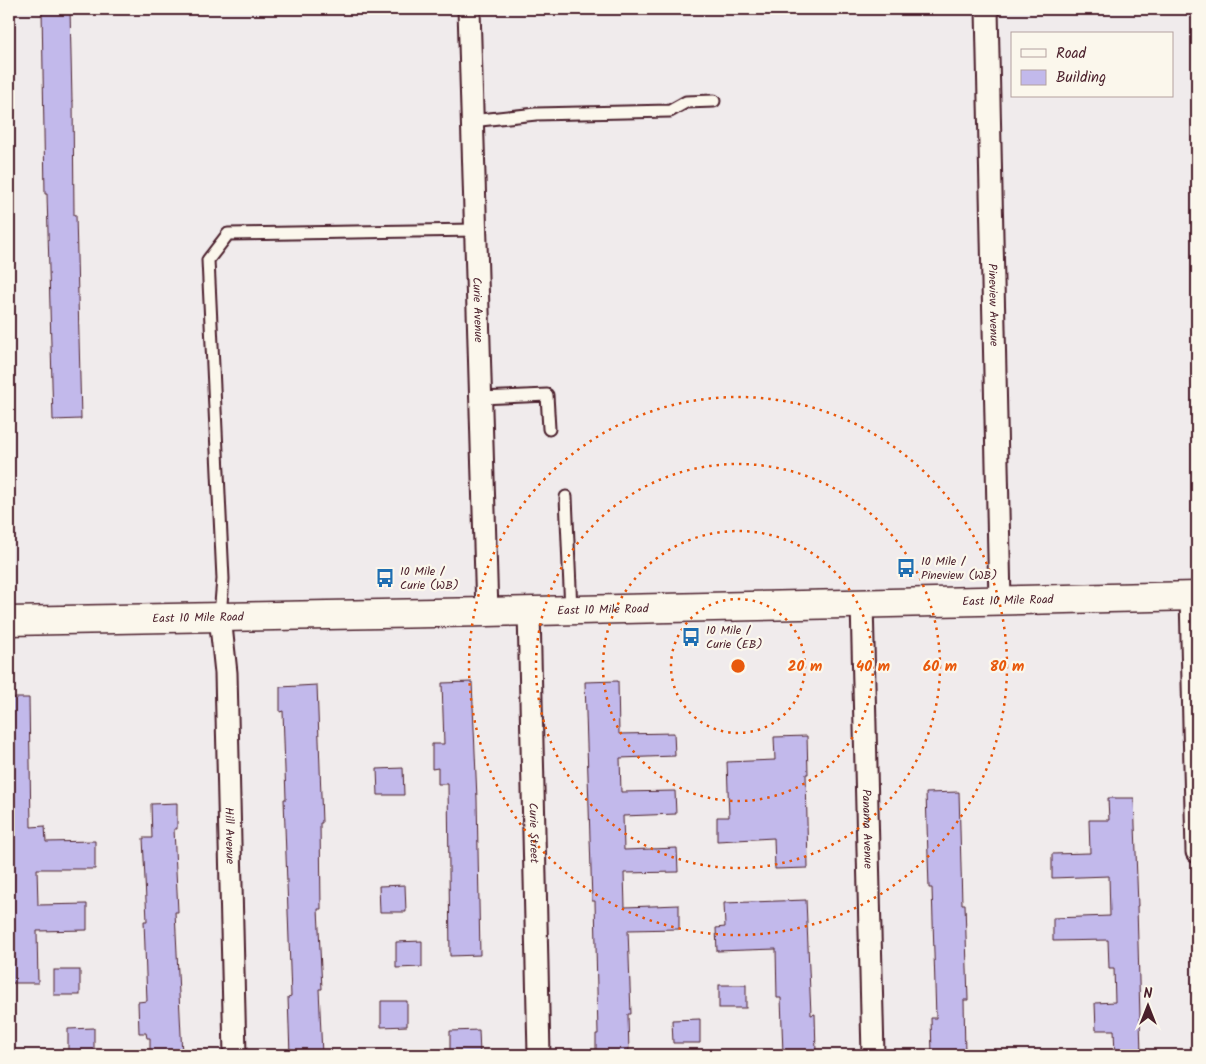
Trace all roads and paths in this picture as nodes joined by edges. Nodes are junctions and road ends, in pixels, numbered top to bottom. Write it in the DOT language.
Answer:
graph roads {
  1 [pos="469,9"];
  2 [pos="987,9"];
  3 [pos="714,101"];
  4 [pos="471,121"];
  5 [pos="475,230"];
  6 [pos="480,398"];
  7 [pos="549,428"];
  8 [pos="566,497"];
  9 [pos="1194,596"];
  10 [pos="1000,600"];
  11 [pos="862,603"];
  12 [pos="571,610"];
  13 [pos="529,611"];
  14 [pos="487,612"];
  15 [pos="220,616"];
  16 [pos="9,621"];
  17 [pos="1197,852"];
  18 [pos="235,1055"];
  19 [pos="539,1055"];
  20 [pos="873,1055"];
  1 -- 4 [label="street, Curie Avenue"];
  2 -- 10 [label="street, Pineview Avenue"];
  3 -- 4 [label="lane"];
  4 -- 5 [label="street, Curie Avenue"];
  5 -- 6 [label="street, Curie Avenue"];
  5 -- 15 [label="lane"];
  6 -- 7 [label="lane"];
  6 -- 14 [label="street, Curie Avenue"];
  8 -- 12 [label="lane"];
  9 -- 10 [label="main road, East 10 Mile Road"];
  9 -- 17 [label="street"];
  10 -- 11 [label="main road, East 10 Mile Road"];
  11 -- 12 [label="main road, East 10 Mile Road"];
  11 -- 20 [label="street, Panama Avenue"];
  12 -- 13 [label="main road, East 10 Mile Road"];
  13 -- 14 [label="main road, East 10 Mile Road"];
  13 -- 19 [label="street, Curie Street"];
  14 -- 15 [label="main road, East 10 Mile Road"];
  15 -- 16 [label="main road, East 10 Mile Road"];
  15 -- 18 [label="street, Hill Avenue"];
}
